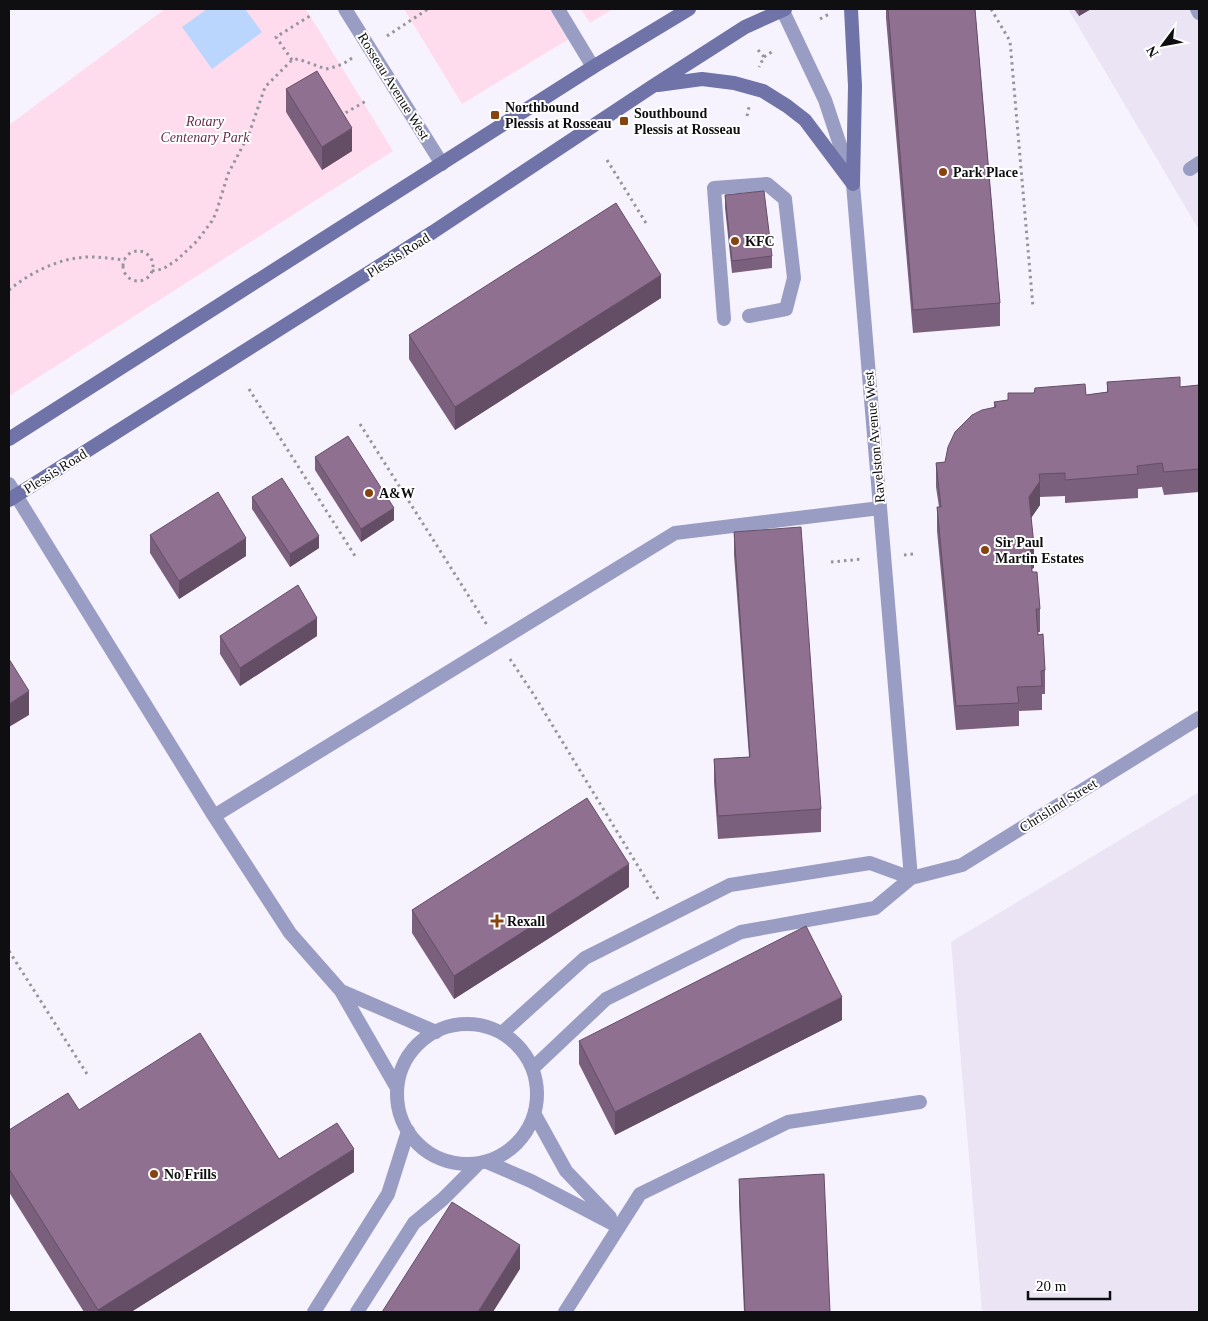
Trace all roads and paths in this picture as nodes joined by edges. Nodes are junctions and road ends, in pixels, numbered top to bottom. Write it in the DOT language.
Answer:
graph roads {
  1 [pos="345,9"];
  2 [pos="428,9"];
  3 [pos="558,9"];
  4 [pos="689,9"];
  5 [pos="783,9"];
  6 [pos="851,9"];
  7 [pos="991,9"];
  8 [pos="1197,9"];
  9 [pos="1199,13"];
  10 [pos="313,14"];
  11 [pos="370,48"];
  12 [pos="758,50"];
  13 [pos="773,51"];
  14 [pos="764,57"];
  15 [pos="292,60"];
  16 [pos="593,67"];
  17 [pos="759,67"];
  18 [pos="653,86"];
  19 [pos="366,101"];
  20 [pos="333,120"];
  21 [pos="607,160"];
  22 [pos="442,164"];
  23 [pos="853,184"];
  24 [pos="646,223"];
  25 [pos="125,260"];
  26 [pos="152,271"];
  27 [pos="9,290"];
  28 [pos="1033,307"];
  29 [pos="749,316"];
  30 [pos="724,319"];
  31 [pos="249,389"];
  32 [pos="360,424"];
  33 [pos="9,439"];
  34 [pos="11,493"];
  35 [pos="880,508"];
  36 [pos="355,556"];
  37 [pos="498,642"];
  38 [pos="1199,718"];
  39 [pos="214,816"];
  40 [pos="911,878"];
  41 [pos="660,901"];
  42 [pos="9,951"];
  43 [pos="341,991"];
  44 [pos="436,1032"];
  45 [pos="502,1033"];
  46 [pos="533,1068"];
  47 [pos="87,1074"];
  48 [pos="397,1088"];
  49 [pos="920,1102"];
  50 [pos="535,1115"];
  51 [pos="408,1131"];
  52 [pos="481,1164"];
  53 [pos="619,1227"];
  54 [pos="314,1312"];
  55 [pos="357,1312"];
  56 [pos="565,1312"];
  1 -- 11 [label="street, Rosseau Avenue West"];
  2 -- 11 [label="path"];
  3 -- 16 [label="street"];
  4 -- 16 [label="main road"];
  5 -- 18 [label="main road, Plessis Road"];
  5 -- 23 [label="street, Ravelston Avenue West"];
  6 -- 23 [label="main road"];
  7 -- 28 [label="path"];
  8 -- 9 [label="street"];
  10 -- 15 [label="path"];
  11 -- 15 [label="path"];
  11 -- 22 [label="street, Rosseau Avenue West"];
  12 -- 14 [label="path"];
  13 -- 14 [label="path"];
  14 -- 17 [label="path"];
  15 -- 26 [label="path"];
  16 -- 22 [label="main road"];
  18 -- 23 [label="main road"];
  18 -- 34 [label="main road, Plessis Road"];
  19 -- 20 [label="path"];
  21 -- 24 [label="path"];
  22 -- 33 [label="main road"];
  23 -- 35 [label="street, Ravelston Avenue West"];
  25 -- 26 [label="path"];
  25 -- 26 [label="path"];
  25 -- 27 [label="path"];
  29 -- 30 [label="street"];
  31 -- 36 [label="path"];
  32 -- 37 [label="path"];
  34 -- 39 [label="street"];
  35 -- 37 [label="street"];
  35 -- 40 [label="street, Ravelston Avenue West"];
  37 -- 39 [label="street"];
  37 -- 41 [label="path"];
  38 -- 40 [label="street, Chrislind Street"];
  39 -- 43 [label="street"];
  40 -- 45 [label="street"];
  40 -- 46 [label="street"];
  42 -- 47 [label="path"];
  43 -- 44 [label="street"];
  43 -- 48 [label="street"];
  44 -- 45 [label="street"];
  44 -- 48 [label="street"];
  45 -- 46 [label="street"];
  46 -- 50 [label="street"];
  48 -- 51 [label="street"];
  49 -- 53 [label="street"];
  50 -- 52 [label="street"];
  50 -- 53 [label="street"];
  51 -- 52 [label="street"];
  51 -- 54 [label="street"];
  52 -- 53 [label="street"];
  52 -- 55 [label="street"];
  53 -- 56 [label="street"];
}
